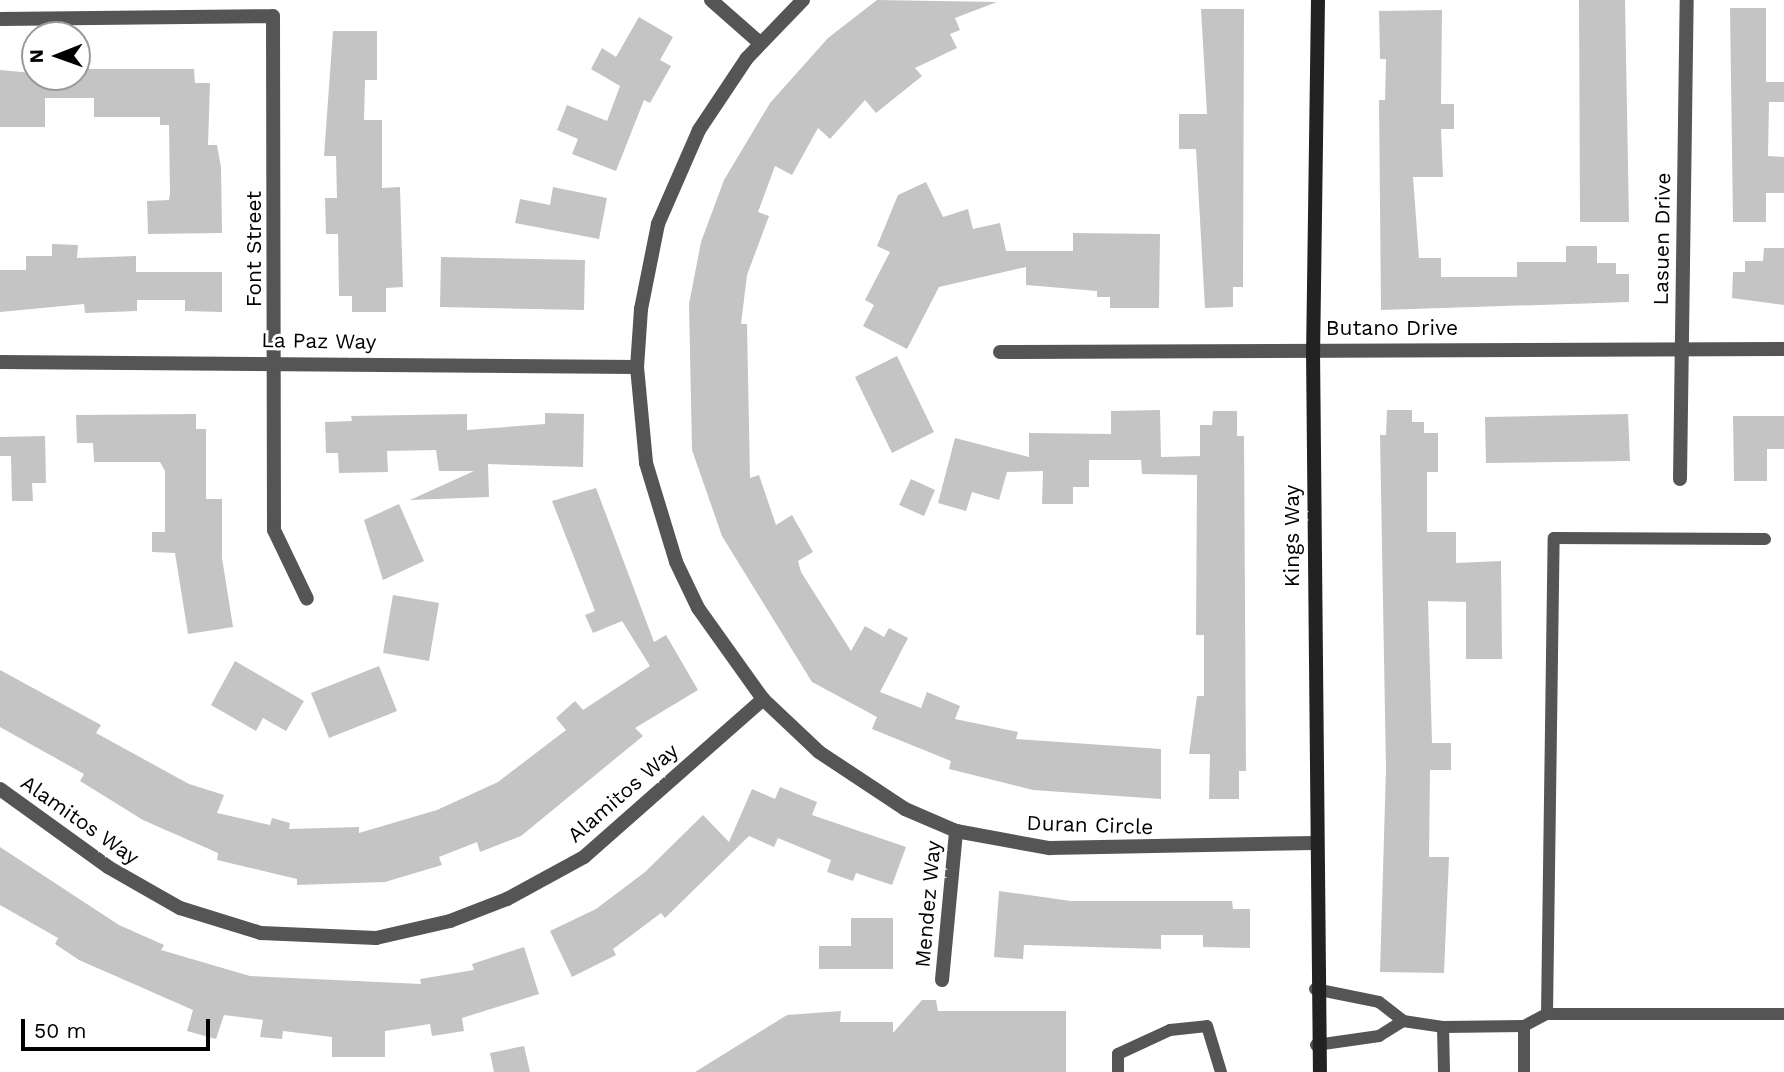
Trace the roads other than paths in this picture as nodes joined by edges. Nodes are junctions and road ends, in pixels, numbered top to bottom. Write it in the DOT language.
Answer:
graph roads {
  1 [pos="711,0"];
  2 [pos="803,0"];
  3 [pos="1318,0"];
  4 [pos="1686,0"];
  5 [pos="0,19"];
  6 [pos="760,43"];
  7 [pos="1681,348"];
  8 [pos="1313,349"];
  9 [pos="1784,349"];
  10 [pos="1000,352"];
  11 [pos="275,361"];
  12 [pos="0,362"];
  13 [pos="636,367"];
  14 [pos="1680,479"];
  15 [pos="1765,539"];
  16 [pos="307,599"];
  17 [pos="763,699"];
  18 [pos="0,789"];
  19 [pos="956,831"];
  20 [pos="1314,843"];
  21 [pos="942,980"];
  22 [pos="1315,989"];
  23 [pos="1547,1014"];
  24 [pos="1784,1014"];
  25 [pos="1403,1021"];
  26 [pos="1524,1026"];
  27 [pos="1443,1027"];
  28 [pos="1316,1045"];
  29 [pos="1118,1072"];
  30 [pos="1221,1072"];
  31 [pos="1320,1072"];
  32 [pos="1444,1072"];
  33 [pos="1524,1072"];
  1 -- 6 [label="street"];
  2 -- 6 [label="street, Duran Circle"];
  3 -- 8 [label="street, Kings Way"];
  4 -- 7 [label="street, Lasuen Drive"];
  5 -- 11 [label="street, Font Street"];
  6 -- 13 [label="street, Duran Circle"];
  7 -- 8 [label="street, Butano Drive"];
  7 -- 9 [label="street, Butano Drive"];
  7 -- 14 [label="street, Lasuen Drive"];
  8 -- 10 [label="street, Butano Drive"];
  8 -- 20 [label="street, Kings Way"];
  11 -- 12 [label="street, La Paz Way"];
  11 -- 13 [label="street, La Paz Way"];
  11 -- 16 [label="street, Font Street"];
  13 -- 17 [label="street, Duran Circle"];
  15 -- 23 [label="lane"];
  17 -- 18 [label="street, Alamitos Way"];
  17 -- 19 [label="street, Duran Circle"];
  19 -- 20 [label="street, Duran Circle"];
  19 -- 21 [label="street, Mendez Way"];
  20 -- 22 [label="street, Kings Way"];
  22 -- 25 [label="lane"];
  22 -- 28 [label="street, Kings Way"];
  23 -- 24 [label="lane"];
  23 -- 26 [label="lane"];
  25 -- 27 [label="lane"];
  25 -- 28 [label="lane"];
  26 -- 27 [label="lane"];
  26 -- 33 [label="lane"];
  27 -- 32 [label="lane"];
  28 -- 31 [label="street, Kings Way"];
  29 -- 30 [label="lane"];
}
